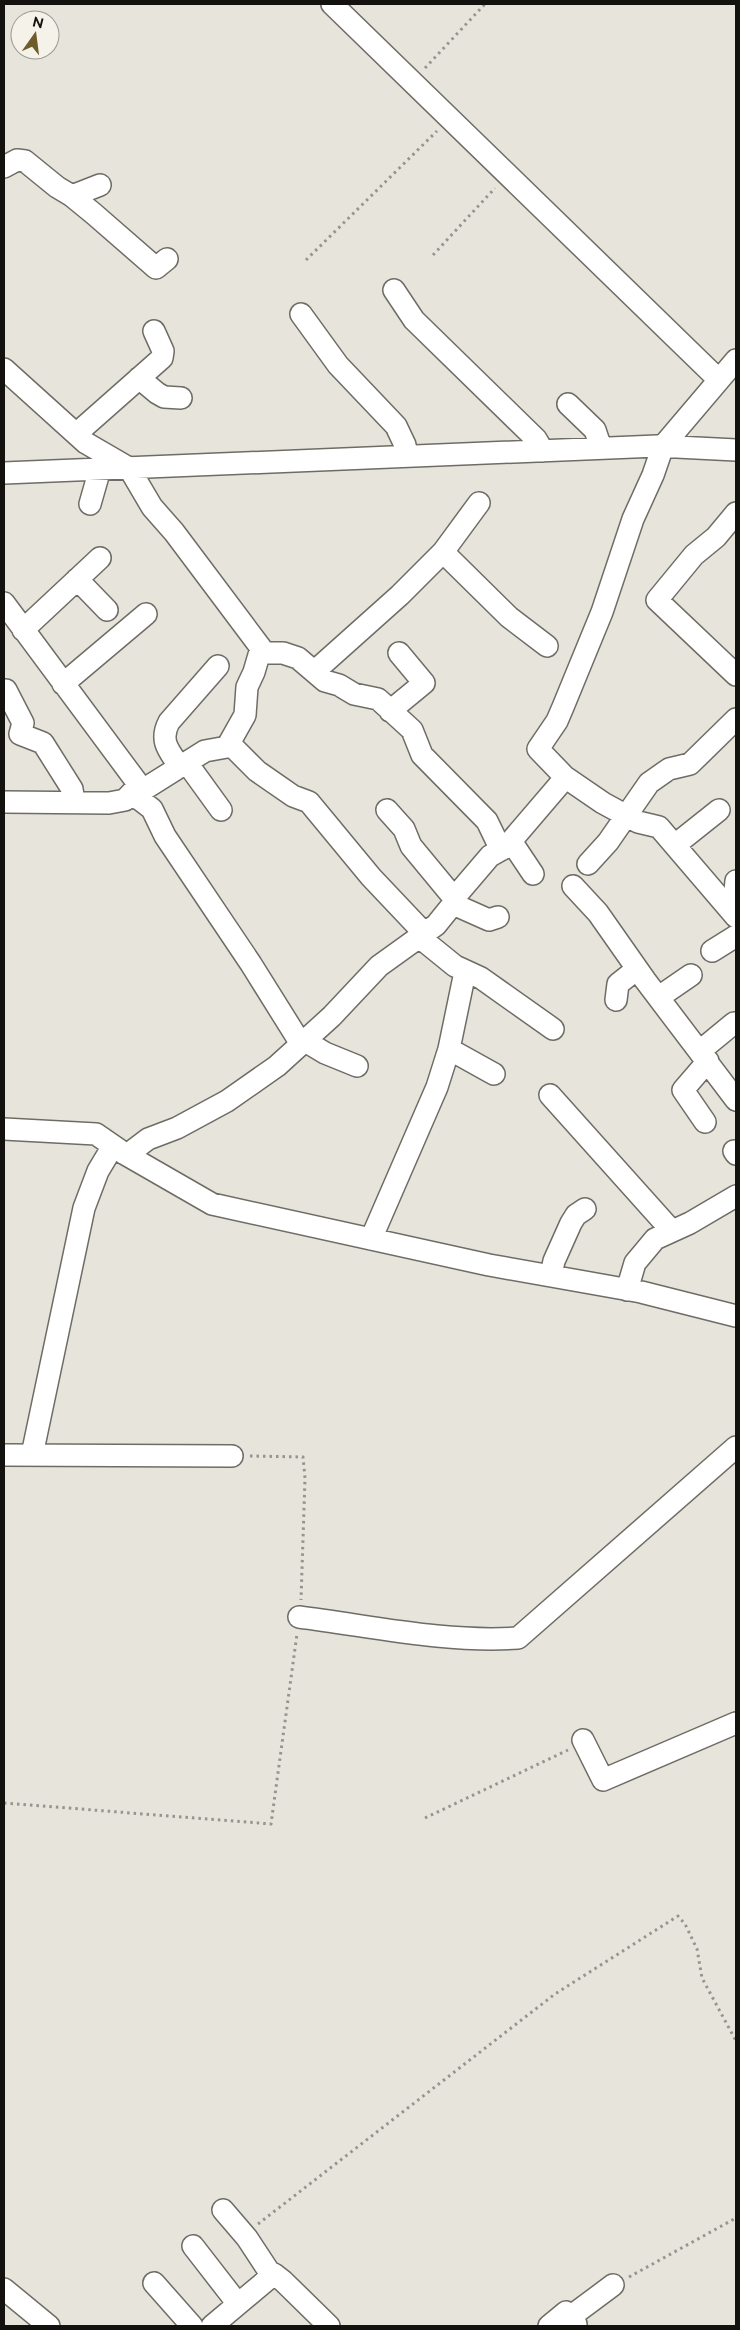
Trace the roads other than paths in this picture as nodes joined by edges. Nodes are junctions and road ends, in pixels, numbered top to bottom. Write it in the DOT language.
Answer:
graph roads {
  1 [pos="332,4"];
  2 [pos="4,167"];
  3 [pos="100,185"];
  4 [pos="72,196"];
  5 [pos="167,259"];
  6 [pos="394,290"];
  7 [pos="301,314"];
  8 [pos="154,330"];
  9 [pos="4,369"];
  10 [pos="731,370"];
  11 [pos="139,378"];
  12 [pos="181,398"];
  13 [pos="568,404"];
  14 [pos="76,434"];
  15 [pos="663,446"];
  16 [pos="601,448"];
  17 [pos="736,450"];
  18 [pos="543,451"];
  19 [pos="406,456"];
  20 [pos="129,468"];
  21 [pos="100,469"];
  22 [pos="4,473"];
  23 [pos="479,503"];
  24 [pos="90,504"];
  25 [pos="736,513"];
  26 [pos="443,552"];
  27 [pos="100,558"];
  28 [pos="78,579"];
  29 [pos="4,603"];
  30 [pos="107,610"];
  31 [pos="146,614"];
  32 [pos="23,630"];
  33 [pos="547,646"];
  34 [pos="260,653"];
  35 [pos="399,653"];
  36 [pos="218,666"];
  37 [pos="315,671"];
  38 [pos="736,675"];
  39 [pos="62,684"];
  40 [pos="6,690"];
  41 [pos="390,710"];
  42 [pos="736,719"];
  43 [pos="228,743"];
  44 [pos="184,765"];
  45 [pos="565,778"];
  46 [pos="134,791"];
  47 [pos="4,802"];
  48 [pos="74,802"];
  49 [pos="221,810"];
  50 [pos="387,810"];
  51 [pos="719,810"];
  52 [pos="626,815"];
  53 [pos="506,845"];
  54 [pos="675,845"];
  55 [pos="588,864"];
  56 [pos="532,874"];
  57 [pos="736,882"];
  58 [pos="573,886"];
  59 [pos="453,901"];
  60 [pos="734,914"];
  61 [pos="498,917"];
  62 [pos="421,934"];
  63 [pos="736,936"];
  64 [pos="712,951"];
  65 [pos="637,970"];
  66 [pos="465,972"];
  67 [pos="692,975"];
  68 [pos="659,998"];
  69 [pos="616,1000"];
  70 [pos="734,1023"];
  71 [pos="553,1028"];
  72 [pos="303,1042"];
  73 [pos="449,1049"];
  74 [pos="704,1056"];
  75 [pos="357,1066"];
  76 [pos="494,1074"];
  77 [pos="550,1095"];
  78 [pos="736,1100"];
  79 [pos="706,1122"];
  80 [pos="4,1129"];
  81 [pos="120,1150"];
  82 [pos="736,1196"];
  83 [pos="585,1209"];
  84 [pos="671,1230"];
  85 [pos="371,1239"];
  86 [pos="551,1275"];
  87 [pos="627,1290"];
  88 [pos="736,1316"];
  89 [pos="736,1447"];
  90 [pos="4,1455"];
  91 [pos="32,1455"];
  92 [pos="232,1456"];
  93 [pos="299,1617"];
  94 [pos="736,1723"];
  95 [pos="584,1741"];
  96 [pos="223,2210"];
  97 [pos="193,2246"];
  98 [pos="272,2276"];
  99 [pos="154,2283"];
  100 [pos="613,2285"];
  101 [pos="4,2289"];
  102 [pos="238,2304"];
  103 [pos="573,2322"];
  104 [pos="49,2326"];
  105 [pos="192,2326"];
  106 [pos="212,2326"];
  107 [pos="329,2326"];
  108 [pos="549,2326"];
  1 -- 10 [label="street"];
  2 -- 4 [label="street"];
  3 -- 4 [label="street"];
  4 -- 5 [label="street"];
  6 -- 18 [label="street"];
  7 -- 19 [label="street"];
  8 -- 11 [label="street"];
  9 -- 14 [label="street"];
  10 -- 15 [label="street"];
  11 -- 12 [label="street"];
  11 -- 14 [label="street"];
  13 -- 16 [label="street"];
  14 -- 20 [label="street"];
  15 -- 16 [label="street"];
  15 -- 17 [label="street"];
  15 -- 45 [label="street"];
  16 -- 18 [label="street"];
  18 -- 19 [label="street"];
  19 -- 20 [label="street"];
  20 -- 21 [label="street"];
  20 -- 34 [label="street"];
  21 -- 22 [label="street"];
  21 -- 24 [label="street"];
  23 -- 26 [label="street"];
  25 -- 38 [label="street"];
  26 -- 33 [label="street"];
  26 -- 37 [label="street"];
  27 -- 28 [label="street"];
  28 -- 30 [label="street"];
  28 -- 32 [label="street"];
  29 -- 32 [label="street"];
  31 -- 39 [label="street"];
  32 -- 39 [label="street"];
  34 -- 37 [label="street"];
  34 -- 43 [label="street"];
  35 -- 41 [label="street"];
  36 -- 44 [label="street"];
  37 -- 41 [label="street"];
  39 -- 46 [label="street"];
  40 -- 48 [label="street"];
  41 -- 53 [label="street"];
  42 -- 52 [label="street"];
  43 -- 44 [label="street"];
  43 -- 62 [label="street"];
  44 -- 46 [label="street"];
  44 -- 49 [label="street"];
  45 -- 52 [label="street"];
  45 -- 53 [label="street"];
  46 -- 48 [label="street"];
  46 -- 72 [label="street"];
  47 -- 48 [label="street"];
  50 -- 59 [label="street"];
  51 -- 54 [label="street"];
  52 -- 54 [label="street"];
  52 -- 55 [label="street"];
  53 -- 56 [label="street"];
  53 -- 59 [label="street"];
  54 -- 60 [label="street"];
  57 -- 60 [label="street"];
  58 -- 65 [label="street"];
  59 -- 61 [label="street"];
  59 -- 62 [label="street"];
  62 -- 66 [label="street"];
  62 -- 72 [label="street"];
  63 -- 64 [label="street"];
  65 -- 68 [label="street"];
  65 -- 69 [label="street"];
  66 -- 71 [label="street"];
  66 -- 73 [label="street"];
  67 -- 68 [label="street"];
  68 -- 74 [label="street"];
  70 -- 74 [label="street"];
  72 -- 75 [label="street"];
  72 -- 81 [label="street"];
  73 -- 76 [label="street"];
  73 -- 85 [label="street"];
  74 -- 78 [label="street"];
  74 -- 79 [label="street"];
  77 -- 84 [label="street"];
  80 -- 81 [label="street"];
  81 -- 85 [label="street"];
  81 -- 91 [label="street"];
  82 -- 84 [label="street"];
  83 -- 86 [label="street"];
  84 -- 87 [label="street"];
  85 -- 86 [label="street"];
  86 -- 87 [label="street"];
  87 -- 88 [label="street"];
  89 -- 93 [label="street"];
  90 -- 91 [label="street"];
  91 -- 92 [label="street"];
  94 -- 95 [label="street"];
  96 -- 98 [label="street"];
  97 -- 102 [label="street"];
  98 -- 102 [label="street"];
  98 -- 107 [label="street"];
  99 -- 105 [label="street"];
  100 -- 103 [label="street"];
  101 -- 104 [label="street"];
  102 -- 106 [label="street"];
  103 -- 108 [label="street"];
}
